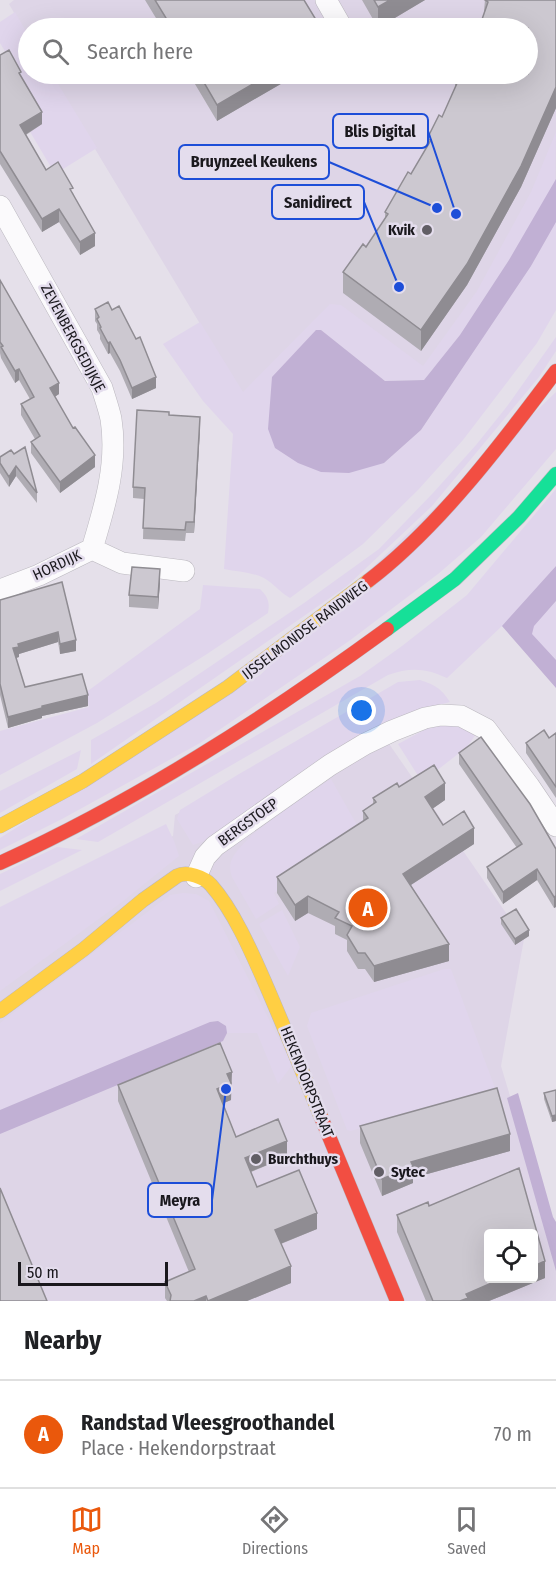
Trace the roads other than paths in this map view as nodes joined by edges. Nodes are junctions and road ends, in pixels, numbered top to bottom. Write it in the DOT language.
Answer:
graph roads {
  1 [pos="326,0"];
  2 [pos="336,18"];
  3 [pos="0,206"];
  4 [pos="556,371"];
  5 [pos="556,474"];
  6 [pos="92,549"];
  7 [pos="184,571"];
  8 [pos="0,590"];
  9 [pos="0,826"];
  10 [pos="556,826"];
  11 [pos="0,863"];
  12 [pos="196,877"];
  13 [pos="0,1011"];
  14 [pos="397,1301"];
  1 -- 2 [label="street"];
  3 -- 6 [label="street, ZEVENBERGSEDIJKJE"];
  4 -- 9 [label="main road, IJSSELMONDSE RANDWEG"];
  5 -- 11 [label="main road"];
  6 -- 7 [label="street, HORDIJK"];
  6 -- 8 [label="street, HORDIJK"];
  10 -- 12 [label="street, BERGSTOEP"];
  12 -- 13 [label="main road"];
  12 -- 14 [label="main road, HEKENDORPSTRAAT"];
}
